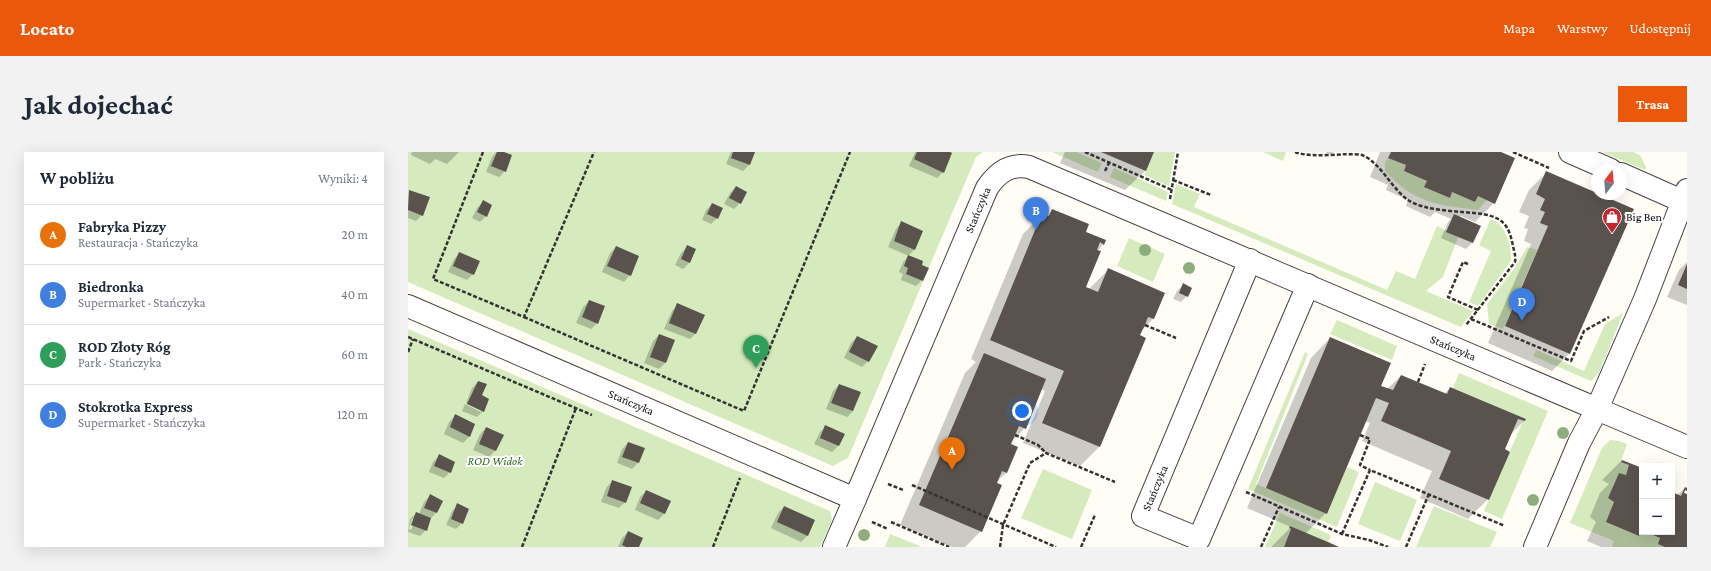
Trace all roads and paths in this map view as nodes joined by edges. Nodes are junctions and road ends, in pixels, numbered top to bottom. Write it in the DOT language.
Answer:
graph roads {
  1 [pos="483,152"];
  2 [pos="594,152"];
  3 [pos="850,152"];
  4 [pos="1085,152"];
  5 [pos="1178,152"];
  6 [pos="1295,152"];
  7 [pos="1570,152"];
  8 [pos="1030,159"];
  9 [pos="1597,164"];
  10 [pos="1627,176"];
  11 [pos="1173,180"];
  12 [pos="1172,190"];
  13 [pos="1211,195"];
  14 [pos="1685,195"];
  15 [pos="1170,201"];
  16 [pos="1250,260"];
  17 [pos="1468,264"];
  18 [pos="1308,285"];
  19 [pos="408,306"];
  20 [pos="1478,310"];
  21 [pos="1614,314"];
  22 [pos="524,316"];
  23 [pos="1471,319"];
  24 [pos="1144,325"];
  25 [pos="1462,332"];
  26 [pos="1176,338"];
  27 [pos="413,339"];
  28 [pos="408,352"];
  29 [pos="1425,366"];
  30 [pos="1418,382"];
  31 [pos="576,409"];
  32 [pos="1597,409"];
  33 [pos="1360,435"];
  34 [pos="1015,436"];
  35 [pos="1687,446"];
  36 [pos="1046,453"];
  37 [pos="1370,470"];
  38 [pos="741,478"];
  39 [pos="1115,482"];
  40 [pos="912,485"];
  41 [pos="1244,492"];
  42 [pos="1430,494"];
  43 [pos="855,499"];
  44 [pos="1279,507"];
  45 [pos="1094,516"];
  46 [pos="891,522"];
  47 [pos="1003,525"];
  48 [pos="1505,526"];
  49 [pos="1342,534"];
  50 [pos="522,547"];
  51 [pos="713,547"];
  52 [pos="834,547"];
  53 [pos="949,547"];
  54 [pos="1000,547"];
  55 [pos="1056,547"];
  56 [pos="1081,547"];
  57 [pos="1261,547"];
  58 [pos="1388,547"];
  59 [pos="1406,547"];
  60 [pos="1535,547"];
  1 -- 22 [label="path"];
  2 -- 22 [label="path"];
  3 -- 22 [label="path"];
  4 -- 12 [label="path"];
  5 -- 11 [label="path"];
  6 -- 20 [label="path"];
  7 -- 9 [label="street"];
  8 -- 16 [label="street, Stańczyka"];
  8 -- 43 [label="street, Stańczyka"];
  10 -- 14 [label="street"];
  11 -- 12 [label="path"];
  11 -- 13 [label="path"];
  12 -- 15 [label="path"];
  14 -- 32 [label="street"];
  16 -- 18 [label="street, Stańczyka"];
  16 -- 18 [label="street, Stańczyka"];
  17 -- 20 [label="path"];
  18 -- 32 [label="street, Stańczyka"];
  19 -- 43 [label="street, Stańczyka"];
  20 -- 23 [label="path"];
  21 -- 23 [label="path"];
  23 -- 25 [label="path"];
  24 -- 26 [label="path"];
  27 -- 28 [label="path"];
  29 -- 30 [label="path"];
  31 -- 50 [label="path"];
  32 -- 35 [label="street, Stańczyka"];
  32 -- 60 [label="street"];
  33 -- 37 [label="path"];
  34 -- 36 [label="path"];
  36 -- 39 [label="path"];
  36 -- 47 [label="path"];
  37 -- 42 [label="path"];
  37 -- 49 [label="path"];
  38 -- 51 [label="path"];
  40 -- 47 [label="path"];
  41 -- 44 [label="path"];
  42 -- 48 [label="path"];
  42 -- 59 [label="path"];
  43 -- 52 [label="street, Stańczyka"];
  44 -- 49 [label="path"];
  44 -- 57 [label="path"];
  45 -- 56 [label="path"];
  46 -- 53 [label="path"];
  47 -- 54 [label="path"];
  47 -- 55 [label="path"];
  49 -- 58 [label="path"];
}
